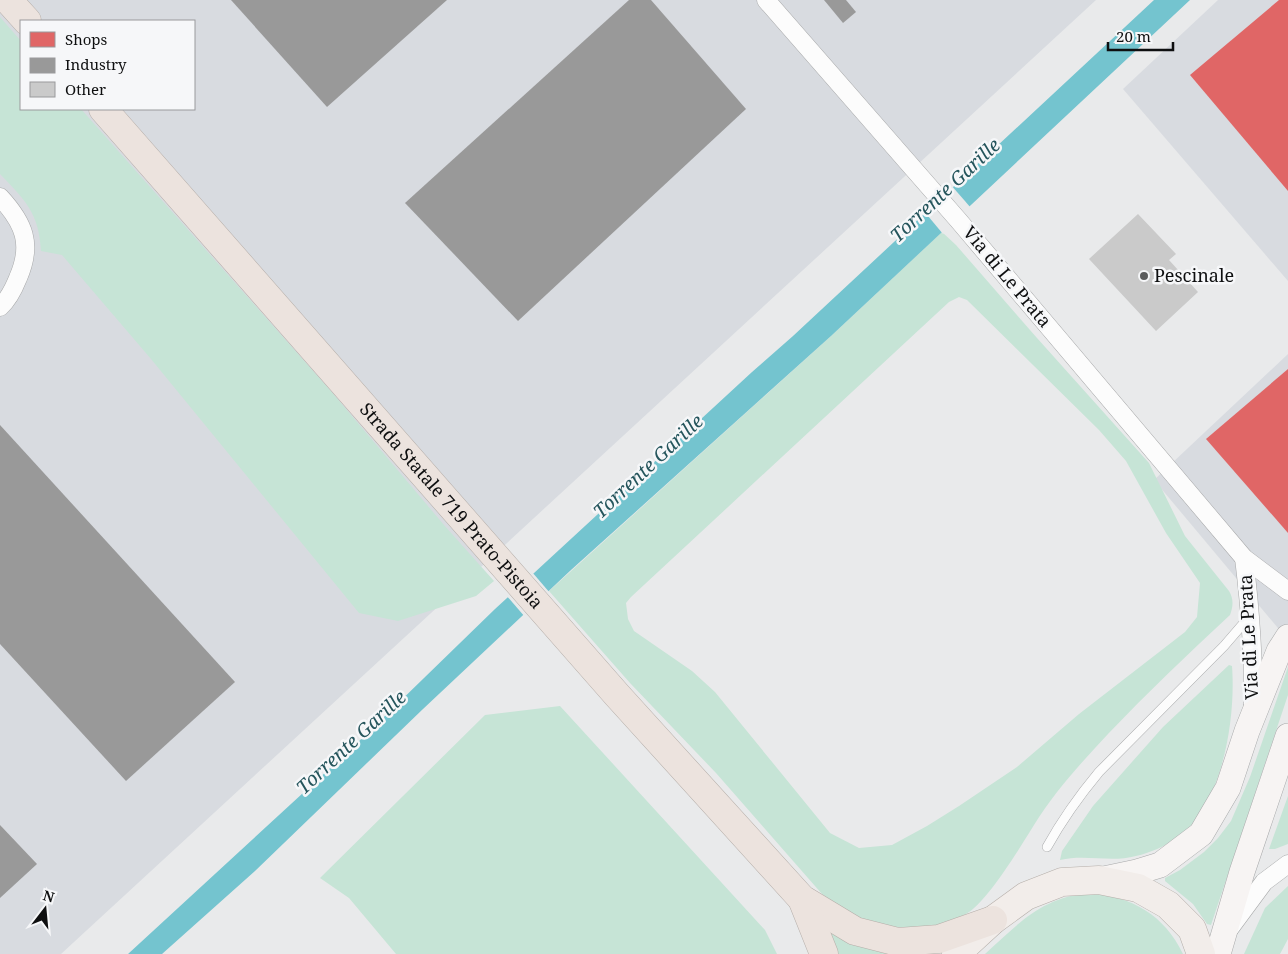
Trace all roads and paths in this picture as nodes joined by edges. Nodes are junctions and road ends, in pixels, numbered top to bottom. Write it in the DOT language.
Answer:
graph roads {
  1 [pos="8,0"];
  2 [pos="766,0"];
  3 [pos="26,20"];
  4 [pos="104,110"];
  5 [pos="0,197"];
  6 [pos="0,307"];
  7 [pos="1244,558"];
  8 [pos="1288,591"];
  9 [pos="1251,615"];
  10 [pos="1288,636"];
  11 [pos="1252,717"];
  12 [pos="1288,736"];
  13 [pos="1047,847"];
  14 [pos="1288,864"];
  15 [pos="1099,880"];
  16 [pos="802,899"];
  17 [pos="993,920"];
  18 [pos="1214,949"];
  19 [pos="824,954"];
  20 [pos="956,954"];
  1 -- 3 [label="highway"];
  2 -- 7 [label="street, Via di Le Prata"];
  4 -- 16 [label="highway, Strada Statale 719 Prato-Pistoia"];
  5 -- 6 [label="street"];
  7 -- 8 [label="street, Via di Le Prata"];
  7 -- 9 [label="street, Via di Le Prata"];
  9 -- 11 [label="street, Via di Le Prata"];
  9 -- 13 [label="lane"];
  10 -- 11 [label="main road"];
  11 -- 15 [label="main road"];
  12 -- 18 [label="main road"];
  14 -- 18 [label="street"];
  15 -- 17 [label="main road"];
  15 -- 18 [label="main road"];
  16 -- 17 [label="highway"];
  16 -- 19 [label="highway"];
  17 -- 20 [label="main road"];
}
